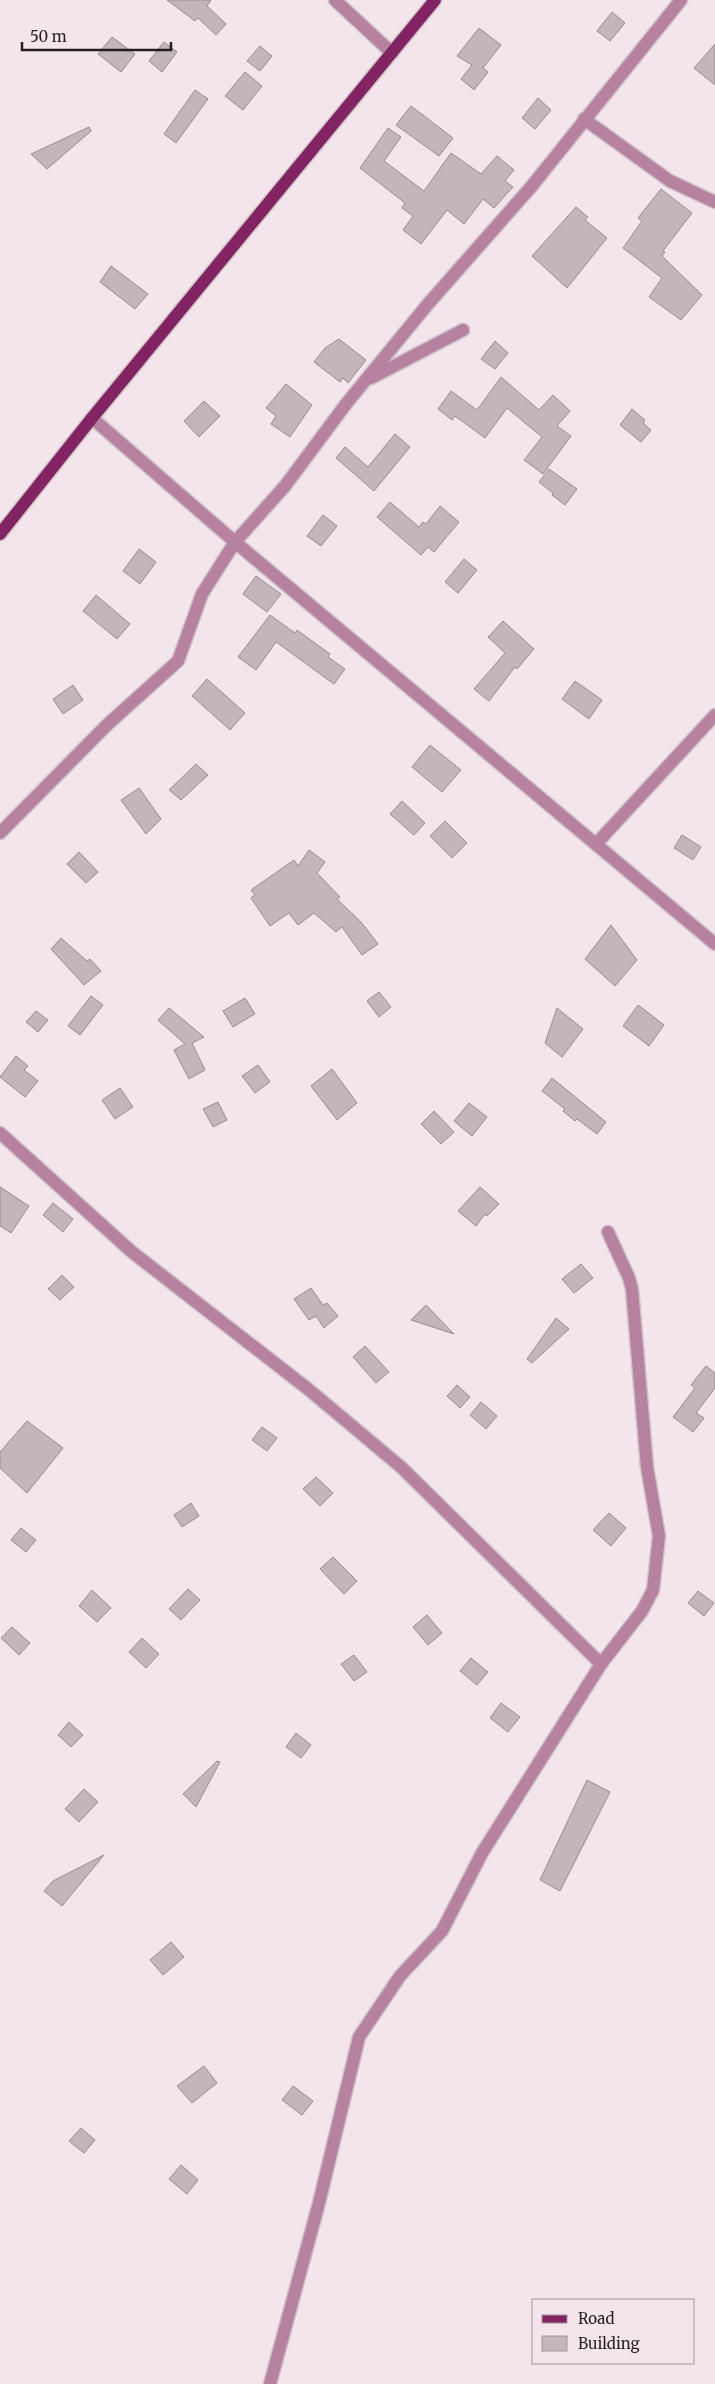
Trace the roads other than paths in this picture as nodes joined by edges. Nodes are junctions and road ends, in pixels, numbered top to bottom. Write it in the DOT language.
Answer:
graph roads {
  1 [pos="335,0"];
  2 [pos="435,0"];
  3 [pos="682,0"];
  4 [pos="392,53"];
  5 [pos="584,119"];
  6 [pos="715,202"];
  7 [pos="462,330"];
  8 [pos="366,381"];
  9 [pos="92,418"];
  10 [pos="0,534"];
  11 [pos="235,542"];
  12 [pos="715,715"];
  13 [pos="0,833"];
  14 [pos="596,844"];
  15 [pos="715,944"];
  16 [pos="0,1133"];
  17 [pos="608,1232"];
  18 [pos="601,1664"];
  19 [pos="270,2384"];
  1 -- 4 [label="street"];
  2 -- 4 [label="main road"];
  3 -- 5 [label="street"];
  4 -- 9 [label="main road"];
  5 -- 6 [label="street"];
  5 -- 8 [label="street"];
  7 -- 8 [label="street"];
  8 -- 11 [label="street"];
  9 -- 10 [label="main road"];
  9 -- 11 [label="street"];
  11 -- 13 [label="street"];
  11 -- 14 [label="street"];
  12 -- 14 [label="street"];
  14 -- 15 [label="street"];
  16 -- 18 [label="street"];
  17 -- 18 [label="street"];
  18 -- 19 [label="street"];
}
